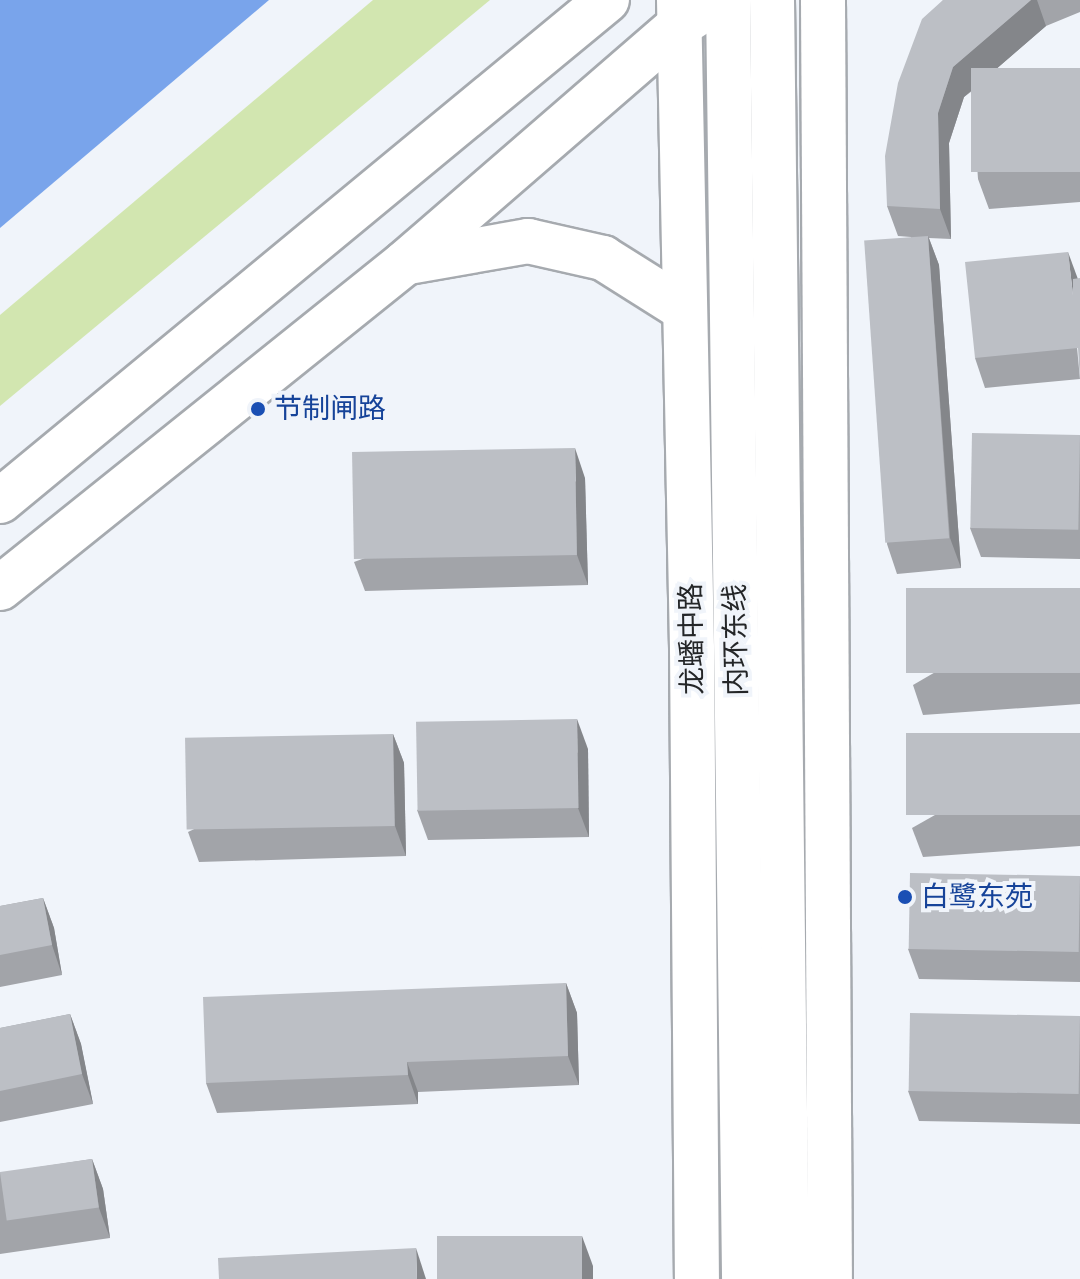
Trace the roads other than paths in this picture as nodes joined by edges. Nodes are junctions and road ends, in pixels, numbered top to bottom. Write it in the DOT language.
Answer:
graph roads {
  1 [pos="607,0"];
  2 [pos="718,0"];
  3 [pos="728,0"];
  4 [pos="772,0"];
  5 [pos="823,0"];
  6 [pos="679,12"];
  7 [pos="405,263"];
  8 [pos="684,309"];
  9 [pos="0,501"];
  10 [pos="0,588"];
  11 [pos="697,1279"];
  12 [pos="744,1279"];
  13 [pos="787,1279"];
  14 [pos="830,1279"];
  1 -- 9 [label="main road"];
  2 -- 6 [label="main road"];
  3 -- 12 [label="main road, 内环东线"];
  4 -- 13 [label="main road, 内环东线"];
  5 -- 14 [label="main road"];
  6 -- 7 [label="main road"];
  6 -- 8 [label="main road, 龙蟠中路"];
  7 -- 8 [label="main road"];
  7 -- 10 [label="main road"];
  8 -- 11 [label="main road, 龙蟠中路"];
}
